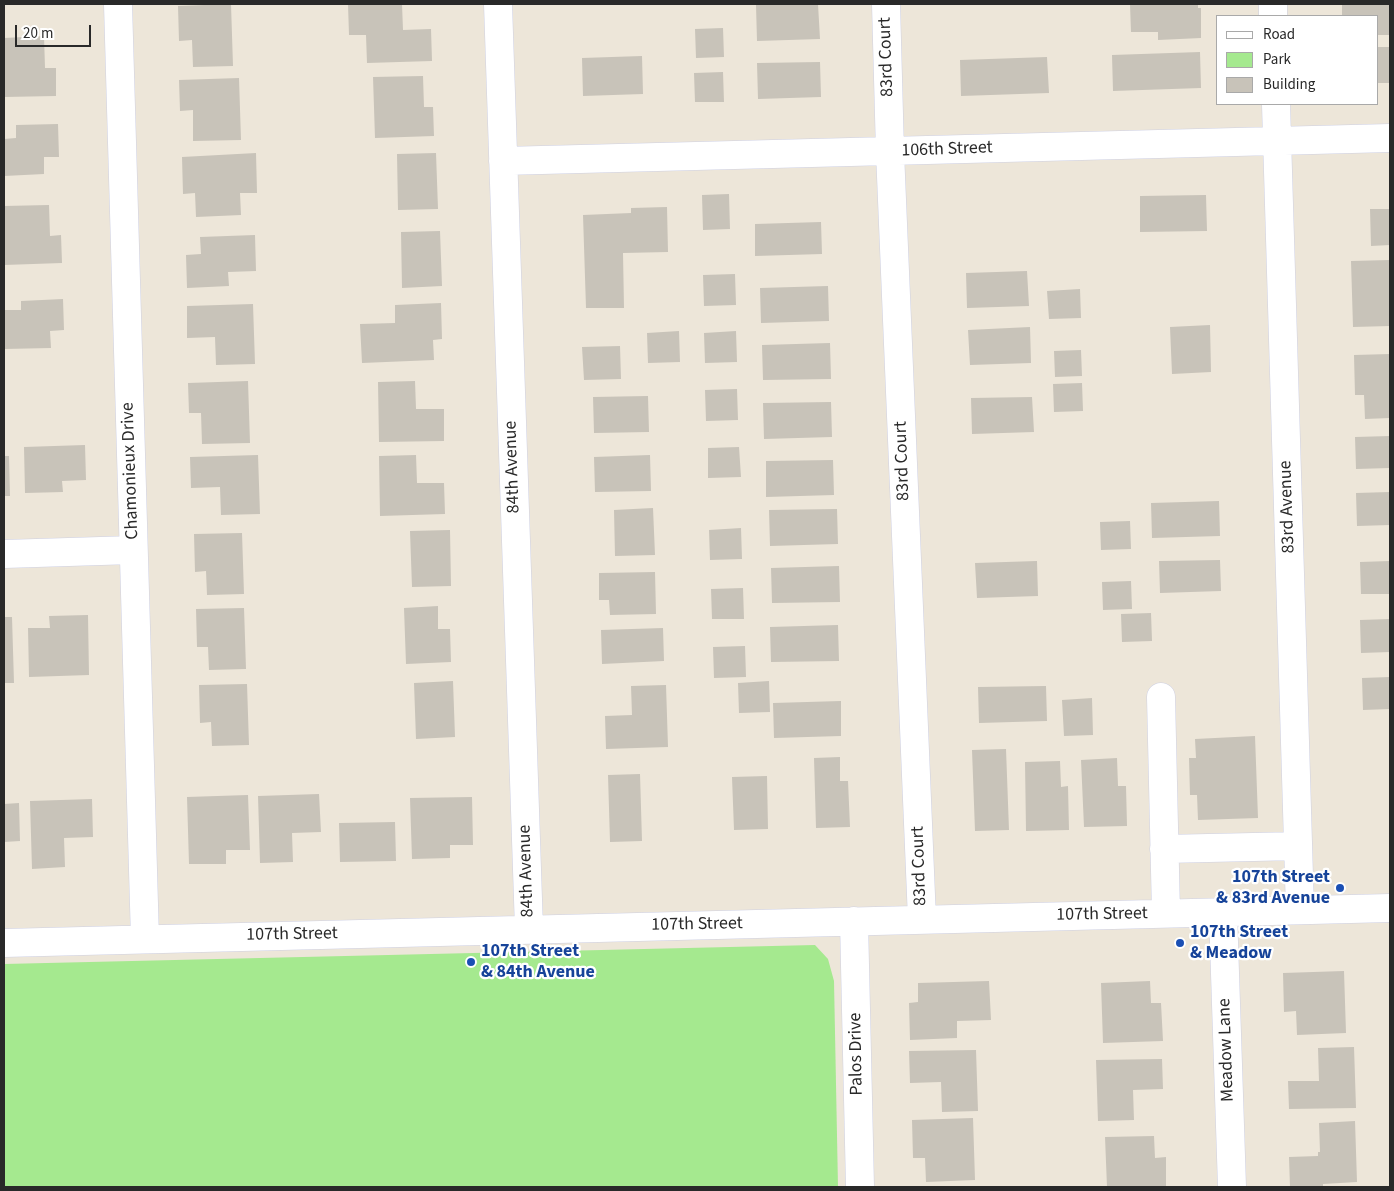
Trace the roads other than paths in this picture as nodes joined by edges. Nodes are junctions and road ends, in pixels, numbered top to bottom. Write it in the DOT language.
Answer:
graph roads {
  1 [pos="118,4"];
  2 [pos="498,4"];
  3 [pos="886,4"];
  4 [pos="1276,105"];
  5 [pos="1390,138"];
  6 [pos="1277,140"];
  7 [pos="890,152"];
  8 [pos="503,161"];
  9 [pos="133,550"];
  10 [pos="4,554"];
  11 [pos="1161,697"];
  12 [pos="1298,846"];
  13 [pos="1164,849"];
  14 [pos="1390,908"];
  15 [pos="1300,910"];
  16 [pos="1223,912"];
  17 [pos="1166,913"];
  18 [pos="922,919"];
  19 [pos="854,921"];
  20 [pos="529,929"];
  21 [pos="145,939"];
  22 [pos="4,943"];
  23 [pos="860,1187"];
  24 [pos="1232,1187"];
  1 -- 9 [label="street, Chamonieux Drive"];
  2 -- 8 [label="street, 84th Avenue"];
  3 -- 7 [label="street, 83rd Court"];
  4 -- 6 [label="street, 83rd Avenue"];
  5 -- 6 [label="street, 106th Street"];
  6 -- 7 [label="street, 106th Street"];
  6 -- 12 [label="street, 83rd Avenue"];
  7 -- 8 [label="street, 106th Street"];
  7 -- 18 [label="street, 83rd Court"];
  8 -- 20 [label="street, 84th Avenue"];
  9 -- 10 [label="street"];
  9 -- 21 [label="street, Chamonieux Drive"];
  11 -- 13 [label="street"];
  12 -- 13 [label="street"];
  12 -- 15 [label="street, 83rd Avenue"];
  13 -- 17 [label="street"];
  14 -- 15 [label="street, 107th Street"];
  15 -- 16 [label="street, 107th Street"];
  16 -- 17 [label="street, 107th Street"];
  16 -- 24 [label="street, Meadow Lane"];
  17 -- 18 [label="street, 107th Street"];
  18 -- 19 [label="street, 107th Street"];
  19 -- 20 [label="street, 107th Street"];
  19 -- 23 [label="street, Palos Drive"];
  20 -- 21 [label="street, 107th Street"];
  21 -- 22 [label="street, 107th Street"];
}
